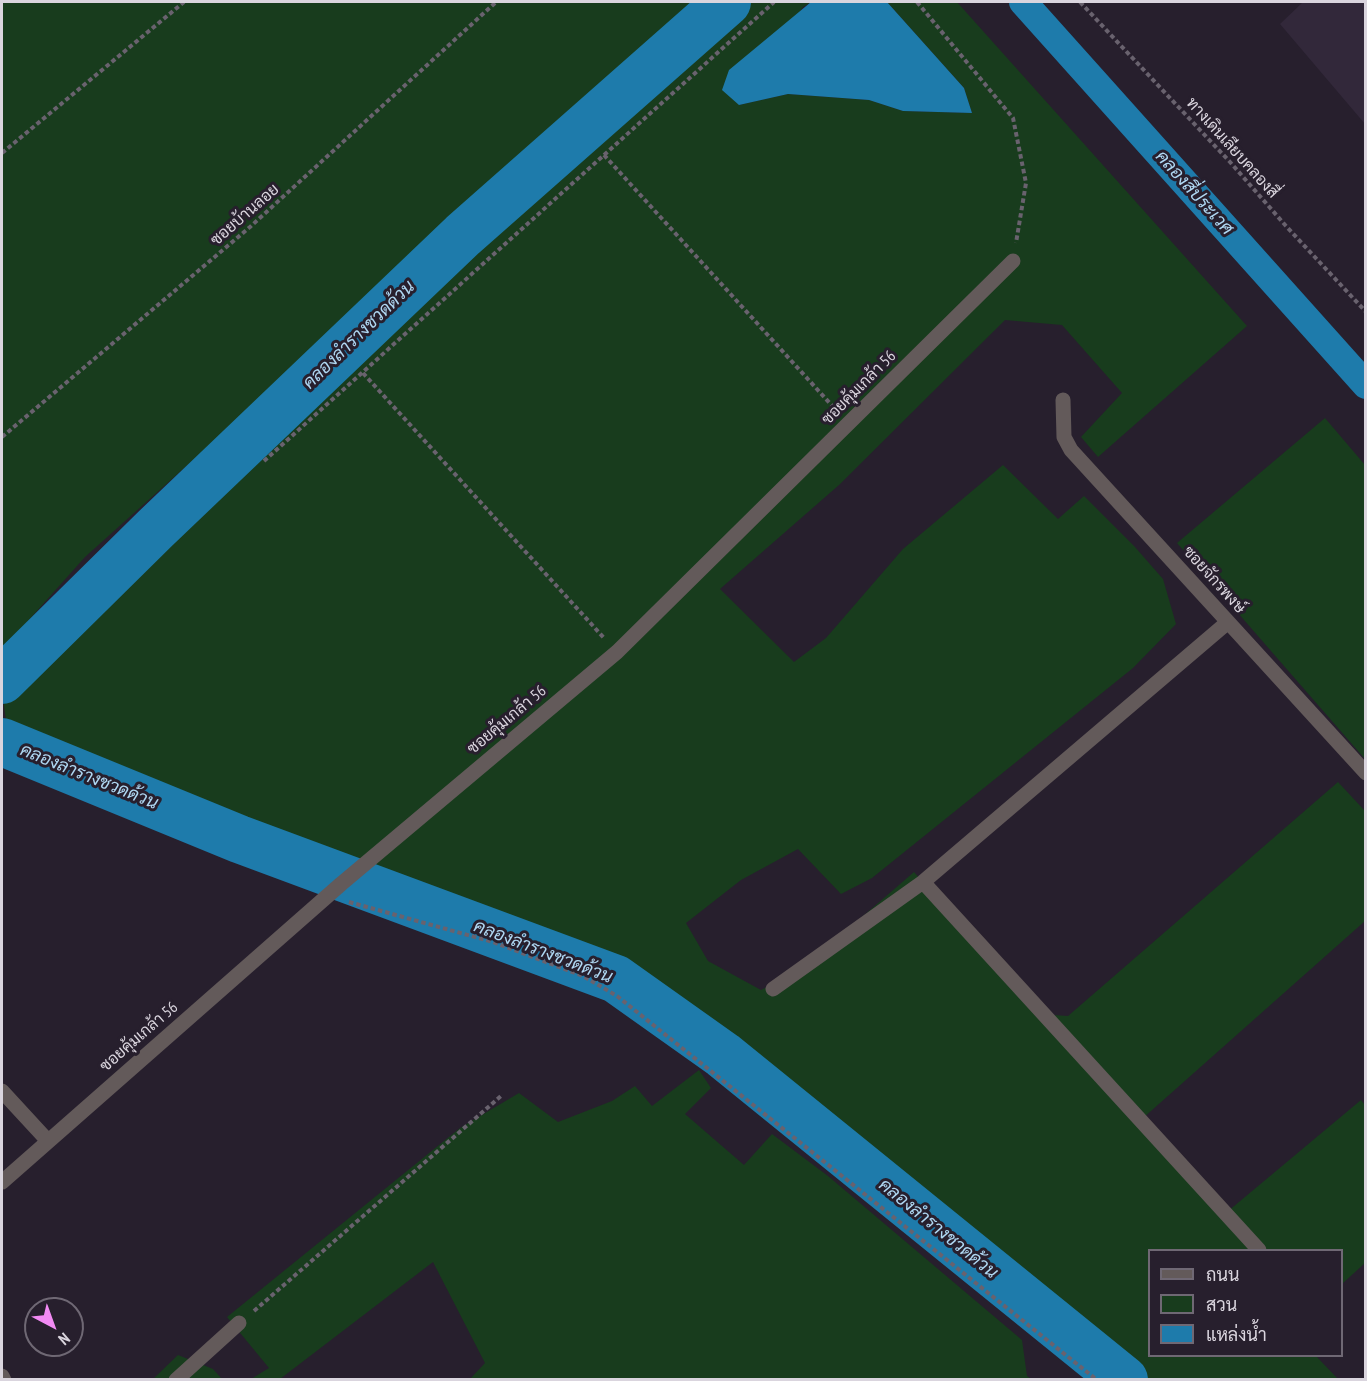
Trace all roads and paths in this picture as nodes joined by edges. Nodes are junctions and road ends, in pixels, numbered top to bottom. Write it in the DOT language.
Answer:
graph roads {
  1 [pos="184,2"];
  2 [pos="496,2"];
  3 [pos="774,2"];
  4 [pos="917,2"];
  5 [pos="1080,2"];
  6 [pos="2,153"];
  7 [pos="604,155"];
  8 [pos="1013,261"];
  9 [pos="1365,312"];
  10 [pos="363,373"];
  11 [pos="1063,400"];
  12 [pos="849,423"];
  13 [pos="2,436"];
  14 [pos="264,461"];
  15 [pos="1228,622"];
  16 [pos="617,652"];
  17 [pos="1365,772"];
  18 [pos="923,882"];
  19 [pos="335,889"];
  20 [pos="773,989"];
  21 [pos="2,1091"];
  22 [pos="501,1096"];
  23 [pos="48,1141"];
  24 [pos="2,1182"];
  25 [pos="1257,1249"];
  26 [pos="239,1323"];
  27 [pos="176,1380"];
  28 [pos="1097,1380"];
  1 -- 6 [label="path"];
  2 -- 13 [label="path, ซอยบ้านลอย"];
  3 -- 7 [label="path"];
  4 -- 8 [label="path"];
  5 -- 9 [label="path, ทางเดินเลียบคลองสี่"];
  7 -- 10 [label="path"];
  7 -- 12 [label="path"];
  8 -- 12 [label="street, ซอยคุ้มเกล้า 56"];
  10 -- 14 [label="path"];
  10 -- 16 [label="path"];
  11 -- 15 [label="street, ซอยจักรพงษ์"];
  12 -- 16 [label="street, ซอยคุ้มเกล้า 56"];
  15 -- 17 [label="street, ซอยจักรพงษ์"];
  15 -- 18 [label="street"];
  16 -- 19 [label="street, ซอยคุ้มเกล้า 56"];
  18 -- 20 [label="street"];
  18 -- 25 [label="street"];
  19 -- 23 [label="street, ซอยคุ้มเกล้า 56"];
  19 -- 28 [label="path"];
  21 -- 23 [label="street"];
  22 -- 26 [label="path"];
  23 -- 24 [label="street, ซอยคุ้มเกล้า 56"];
  26 -- 27 [label="street"];
}
